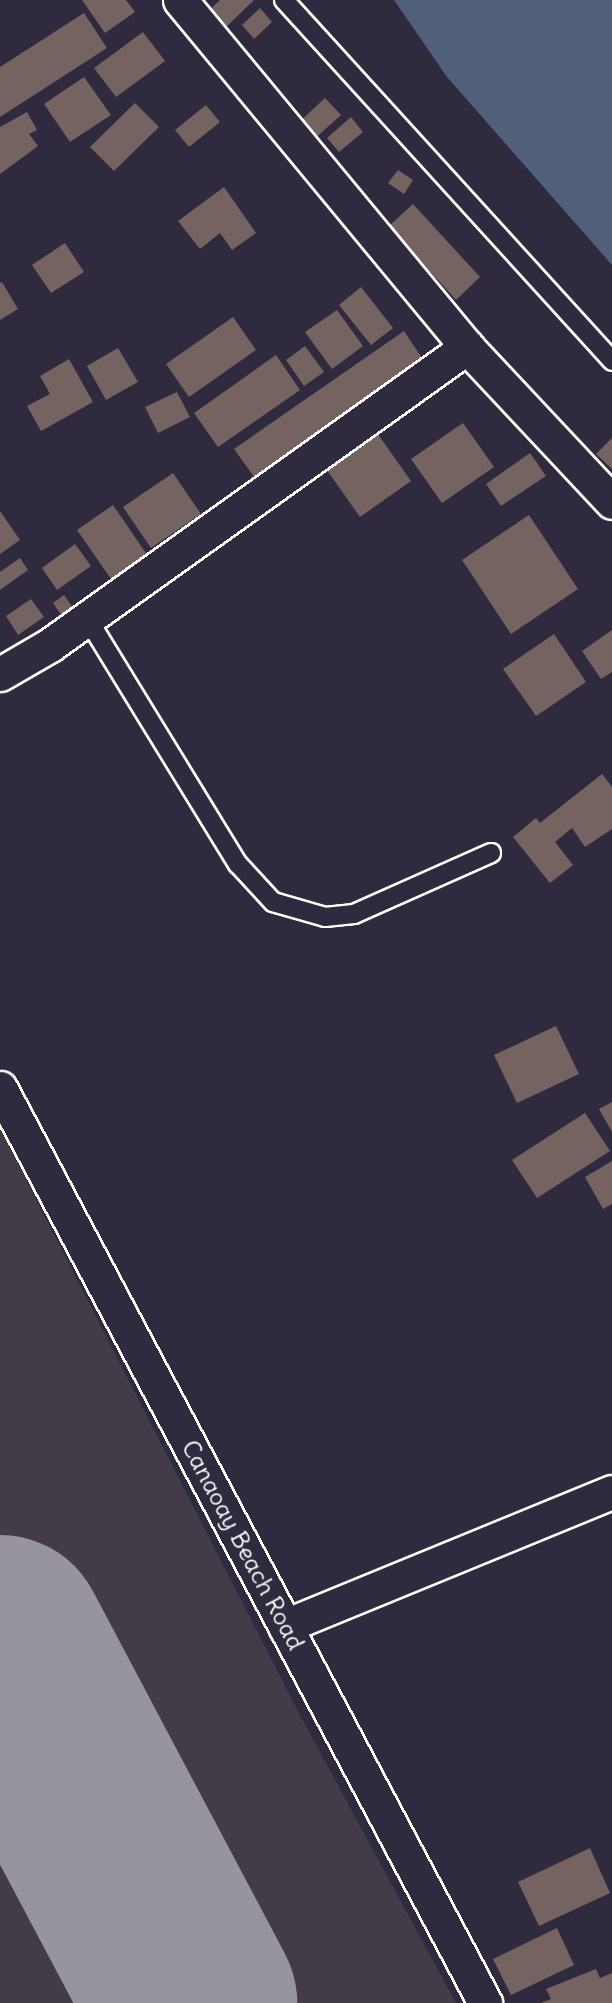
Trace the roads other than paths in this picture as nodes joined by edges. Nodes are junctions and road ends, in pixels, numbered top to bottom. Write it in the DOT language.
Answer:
graph roads {
  1 [pos="180,0"];
  2 [pos="284,0"];
  3 [pos="467,347"];
  4 [pos="612,361"];
  5 [pos="612,502"];
  6 [pos="87,618"];
  7 [pos="0,674"];
  8 [pos="491,853"];
  9 [pos="0,1088"];
  10 [pos="612,1492"];
  11 [pos="285,1626"];
  12 [pos="485,2003"];
  1 -- 3 [label="street"];
  2 -- 4 [label="lane"];
  3 -- 5 [label="street"];
  3 -- 6 [label="street"];
  6 -- 7 [label="street"];
  6 -- 8 [label="lane"];
  9 -- 11 [label="street, Canaoay Beach Road"];
  10 -- 11 [label="street"];
  11 -- 12 [label="street, Canaoay Beach Road"];
}
